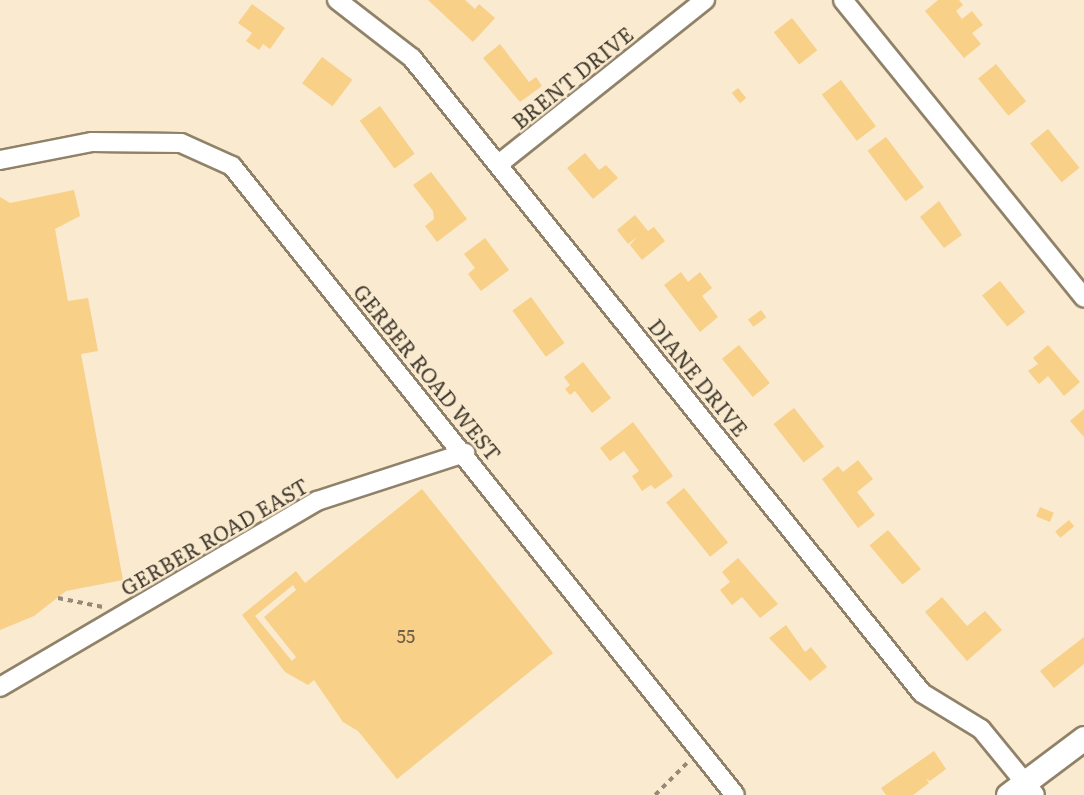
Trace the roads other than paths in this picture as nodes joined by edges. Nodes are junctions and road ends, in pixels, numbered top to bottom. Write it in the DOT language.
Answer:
graph roads {
  1 [pos="337,0"];
  2 [pos="705,0"];
  3 [pos="843,0"];
  4 [pos="0,160"];
  5 [pos="500,163"];
  6 [pos="1084,298"];
  7 [pos="465,453"];
  8 [pos="0,687"];
  9 [pos="1084,738"];
  10 [pos="1022,791"];
  11 [pos="735,795"];
  1 -- 5 [label="street, DIANE DRIVE"];
  2 -- 5 [label="street, BRENT DRIVE"];
  3 -- 6 [label="street"];
  4 -- 7 [label="street, GERBER ROAD WEST"];
  5 -- 10 [label="street, DIANE DRIVE"];
  7 -- 8 [label="street, GERBER ROAD EAST"];
  7 -- 11 [label="street, GERBER ROAD WEST"];
  9 -- 10 [label="street"];
}
